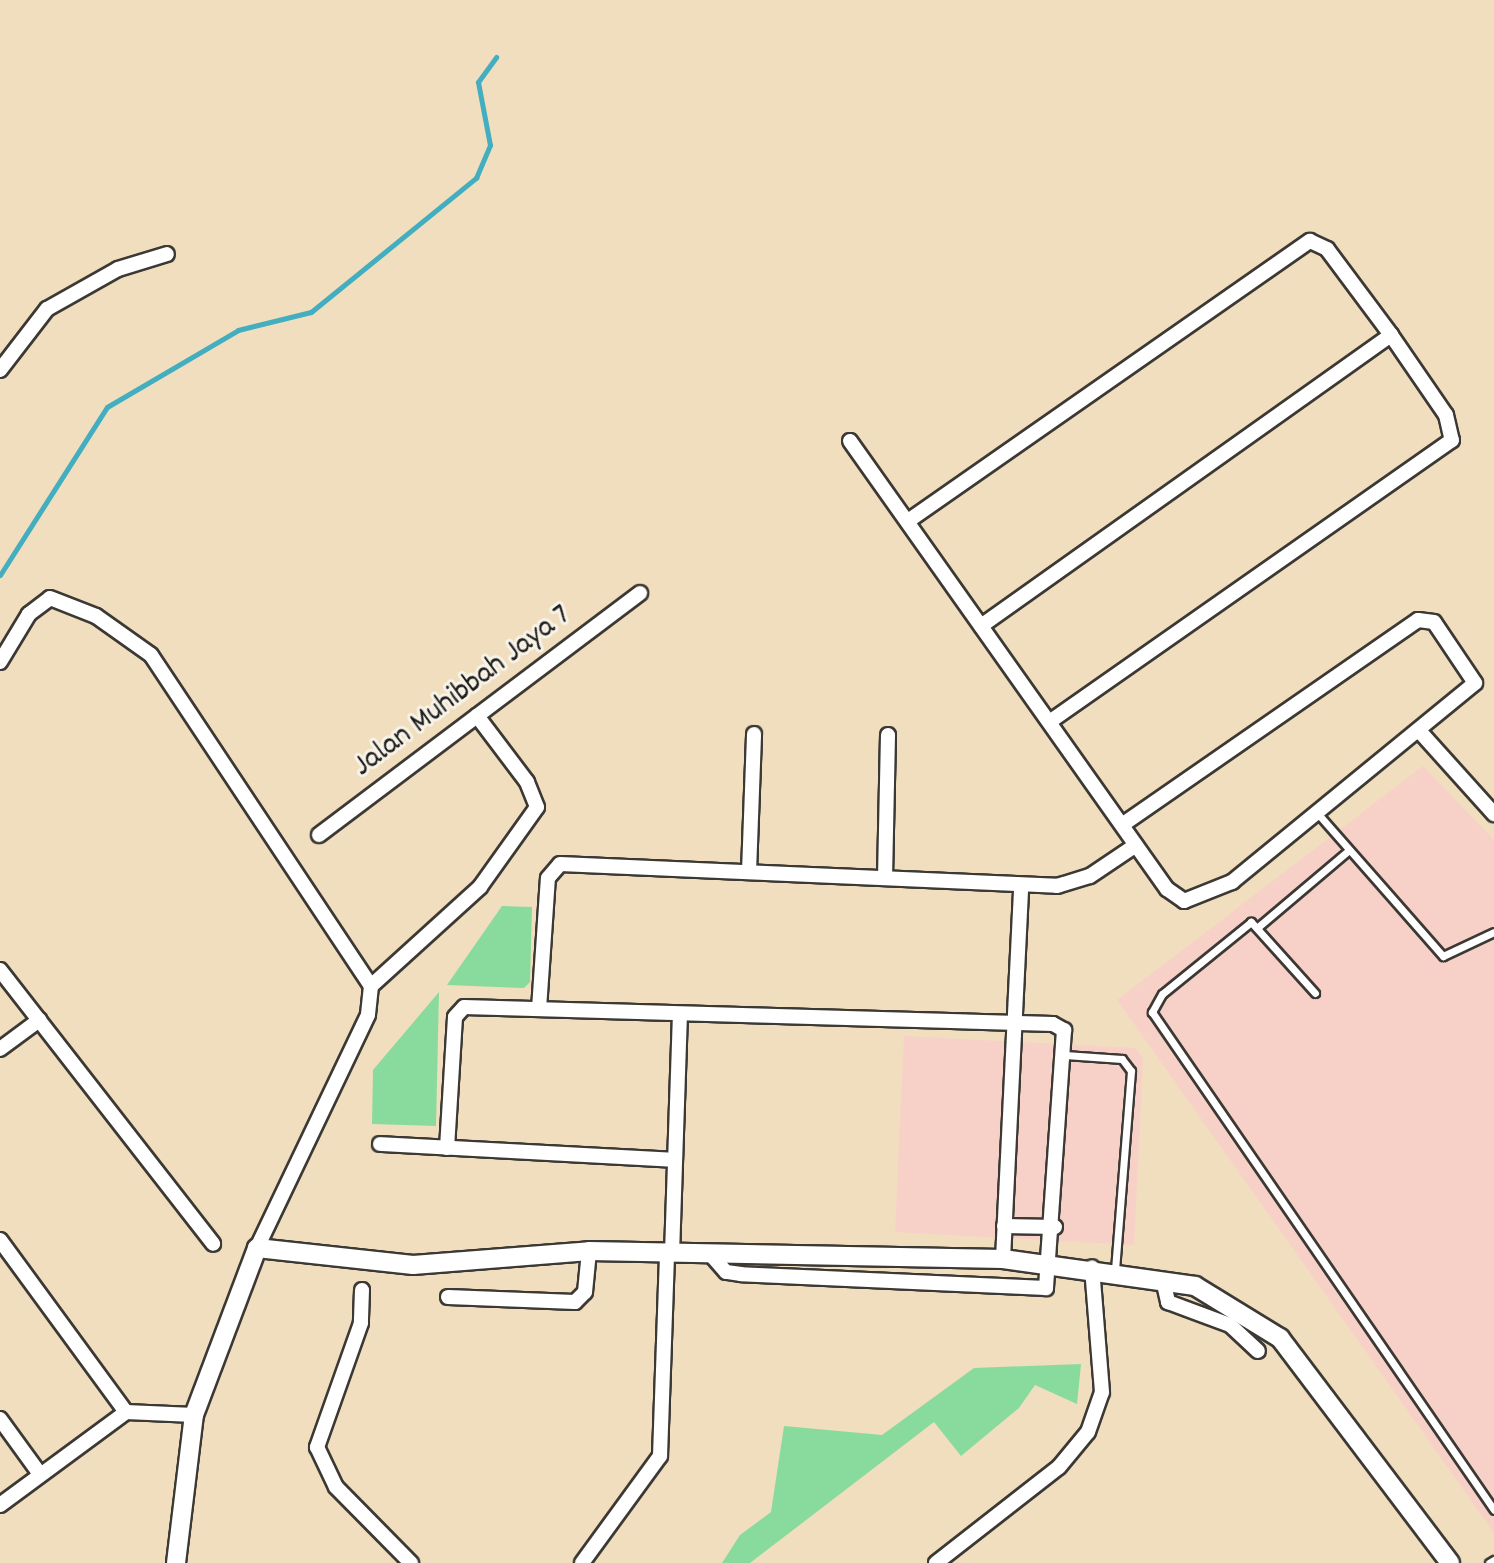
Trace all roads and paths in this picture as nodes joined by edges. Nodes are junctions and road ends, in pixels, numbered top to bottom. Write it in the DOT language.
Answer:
graph roads {
  1 [pos="167,254"];
  2 [pos="1391,335"];
  3 [pos="0,370"];
  4 [pos="850,441"];
  5 [pos="908,521"];
  6 [pos="640,593"];
  7 [pos="981,626"];
  8 [pos="0,662"];
  9 [pos="477,716"];
  10 [pos="1050,722"];
  11 [pos="754,734"];
  12 [pos="1422,734"];
  13 [pos="888,735"];
  14 [pos="1494,814"];
  15 [pos="1319,815"];
  16 [pos="1123,824"];
  17 [pos="319,835"];
  18 [pos="1136,845"];
  19 [pos="1349,850"];
  20 [pos="749,872"];
  21 [pos="885,878"];
  22 [pos="1021,885"];
  23 [pos="1258,927"];
  24 [pos="1494,932"];
  25 [pos="0,970"];
  26 [pos="371,986"];
  27 [pos="1315,993"];
  28 [pos="539,1009"];
  29 [pos="680,1014"];
  30 [pos="39,1020"];
  31 [pos="1010,1023"];
  32 [pos="0,1049"];
  33 [pos="1065,1055"];
  34 [pos="380,1144"];
  35 [pos="447,1148"];
  36 [pos="675,1160"];
  37 [pos="1004,1226"];
  38 [pos="1055,1227"];
  39 [pos="0,1240"];
  40 [pos="213,1244"];
  41 [pos="257,1248"];
  42 [pos="589,1251"];
  43 [pos="670,1254"];
  44 [pos="712,1256"];
  45 [pos="1003,1259"];
  46 [pos="1053,1262"];
  47 [pos="1092,1267"];
  48 [pos="1115,1270"];
  49 [pos="1163,1280"];
  50 [pos="362,1290"];
  51 [pos="448,1297"];
  52 [pos="1258,1351"];
  53 [pos="126,1412"];
  54 [pos="194,1415"];
  55 [pos="0,1419"];
  56 [pos="40,1474"];
  57 [pos="0,1505"];
  58 [pos="1494,1510"];
  59 [pos="176,1563"];
  60 [pos="411,1563"];
  61 [pos="582,1563"];
  62 [pos="936,1563"];
  63 [pos="1450,1563"];
  1 -- 3 [label="street"];
  2 -- 5 [label="street"];
  2 -- 7 [label="street"];
  2 -- 10 [label="street"];
  4 -- 5 [label="street"];
  5 -- 7 [label="street"];
  6 -- 9 [label="street, Jalan Muhibbah Jaya 7"];
  7 -- 10 [label="street"];
  8 -- 26 [label="street"];
  9 -- 17 [label="street, Jalan Muhibbah Jaya 7"];
  9 -- 26 [label="street"];
  10 -- 16 [label="street"];
  11 -- 20 [label="street"];
  12 -- 14 [label="street"];
  12 -- 15 [label="street"];
  12 -- 16 [label="street"];
  13 -- 21 [label="street"];
  15 -- 18 [label="street"];
  15 -- 19 [label="lane"];
  16 -- 18 [label="street"];
  18 -- 22 [label="street"];
  19 -- 23 [label="lane"];
  19 -- 24 [label="lane"];
  20 -- 21 [label="street"];
  20 -- 28 [label="street"];
  21 -- 22 [label="street"];
  22 -- 31 [label="street"];
  23 -- 27 [label="lane"];
  23 -- 58 [label="lane"];
  25 -- 30 [label="street"];
  26 -- 41 [label="street"];
  28 -- 29 [label="street"];
  28 -- 35 [label="street"];
  29 -- 31 [label="street"];
  29 -- 36 [label="street"];
  30 -- 32 [label="street"];
  30 -- 40 [label="street"];
  31 -- 33 [label="street"];
  31 -- 37 [label="street"];
  33 -- 38 [label="street"];
  33 -- 48 [label="lane"];
  34 -- 35 [label="street"];
  35 -- 36 [label="street"];
  36 -- 43 [label="street"];
  37 -- 38 [label="street"];
  37 -- 45 [label="street"];
  38 -- 46 [label="street"];
  39 -- 53 [label="street"];
  41 -- 42 [label="street"];
  41 -- 54 [label="street"];
  42 -- 43 [label="street"];
  42 -- 51 [label="street"];
  43 -- 44 [label="street"];
  43 -- 61 [label="street"];
  44 -- 45 [label="street"];
  44 -- 46 [label="street"];
  45 -- 46 [label="street"];
  46 -- 47 [label="street"];
  47 -- 48 [label="street"];
  47 -- 62 [label="street"];
  48 -- 49 [label="street"];
  49 -- 52 [label="street"];
  49 -- 63 [label="street"];
  50 -- 60 [label="street"];
  53 -- 54 [label="street"];
  53 -- 56 [label="street"];
  54 -- 59 [label="street"];
  55 -- 56 [label="street"];
  56 -- 57 [label="street"];
}
